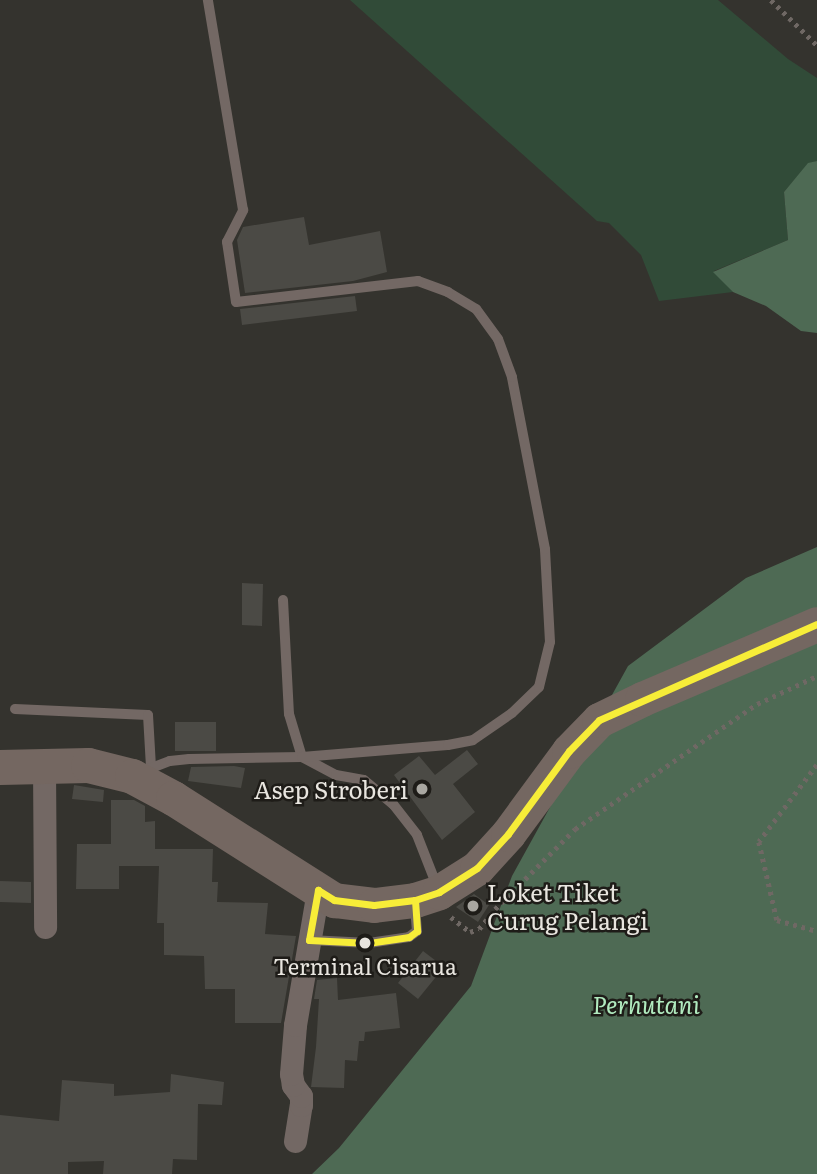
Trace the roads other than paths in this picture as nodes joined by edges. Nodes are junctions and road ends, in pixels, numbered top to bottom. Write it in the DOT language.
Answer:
graph roads {
  1 [pos="208,0"];
  2 [pos="283,600"];
  3 [pos="817,624"];
  4 [pos="15,709"];
  5 [pos="302,757"];
  6 [pos="44,766"];
  7 [pos="0,767"];
  8 [pos="142,771"];
  9 [pos="318,890"];
  10 [pos="427,896"];
  11 [pos="45,928"];
  12 [pos="309,940"];
  13 [pos="295,1141"];
  1 -- 5 [label="lane"];
  2 -- 5 [label="lane"];
  3 -- 10 [label="main road"];
  4 -- 8 [label="lane"];
  5 -- 8 [label="lane"];
  5 -- 10 [label="lane"];
  6 -- 7 [label="main road"];
  6 -- 8 [label="main road"];
  6 -- 11 [label="street"];
  8 -- 9 [label="main road"];
  9 -- 10 [label="main road"];
  9 -- 12 [label="street"];
  10 -- 12 [label="lane"];
  12 -- 13 [label="street"];
}
